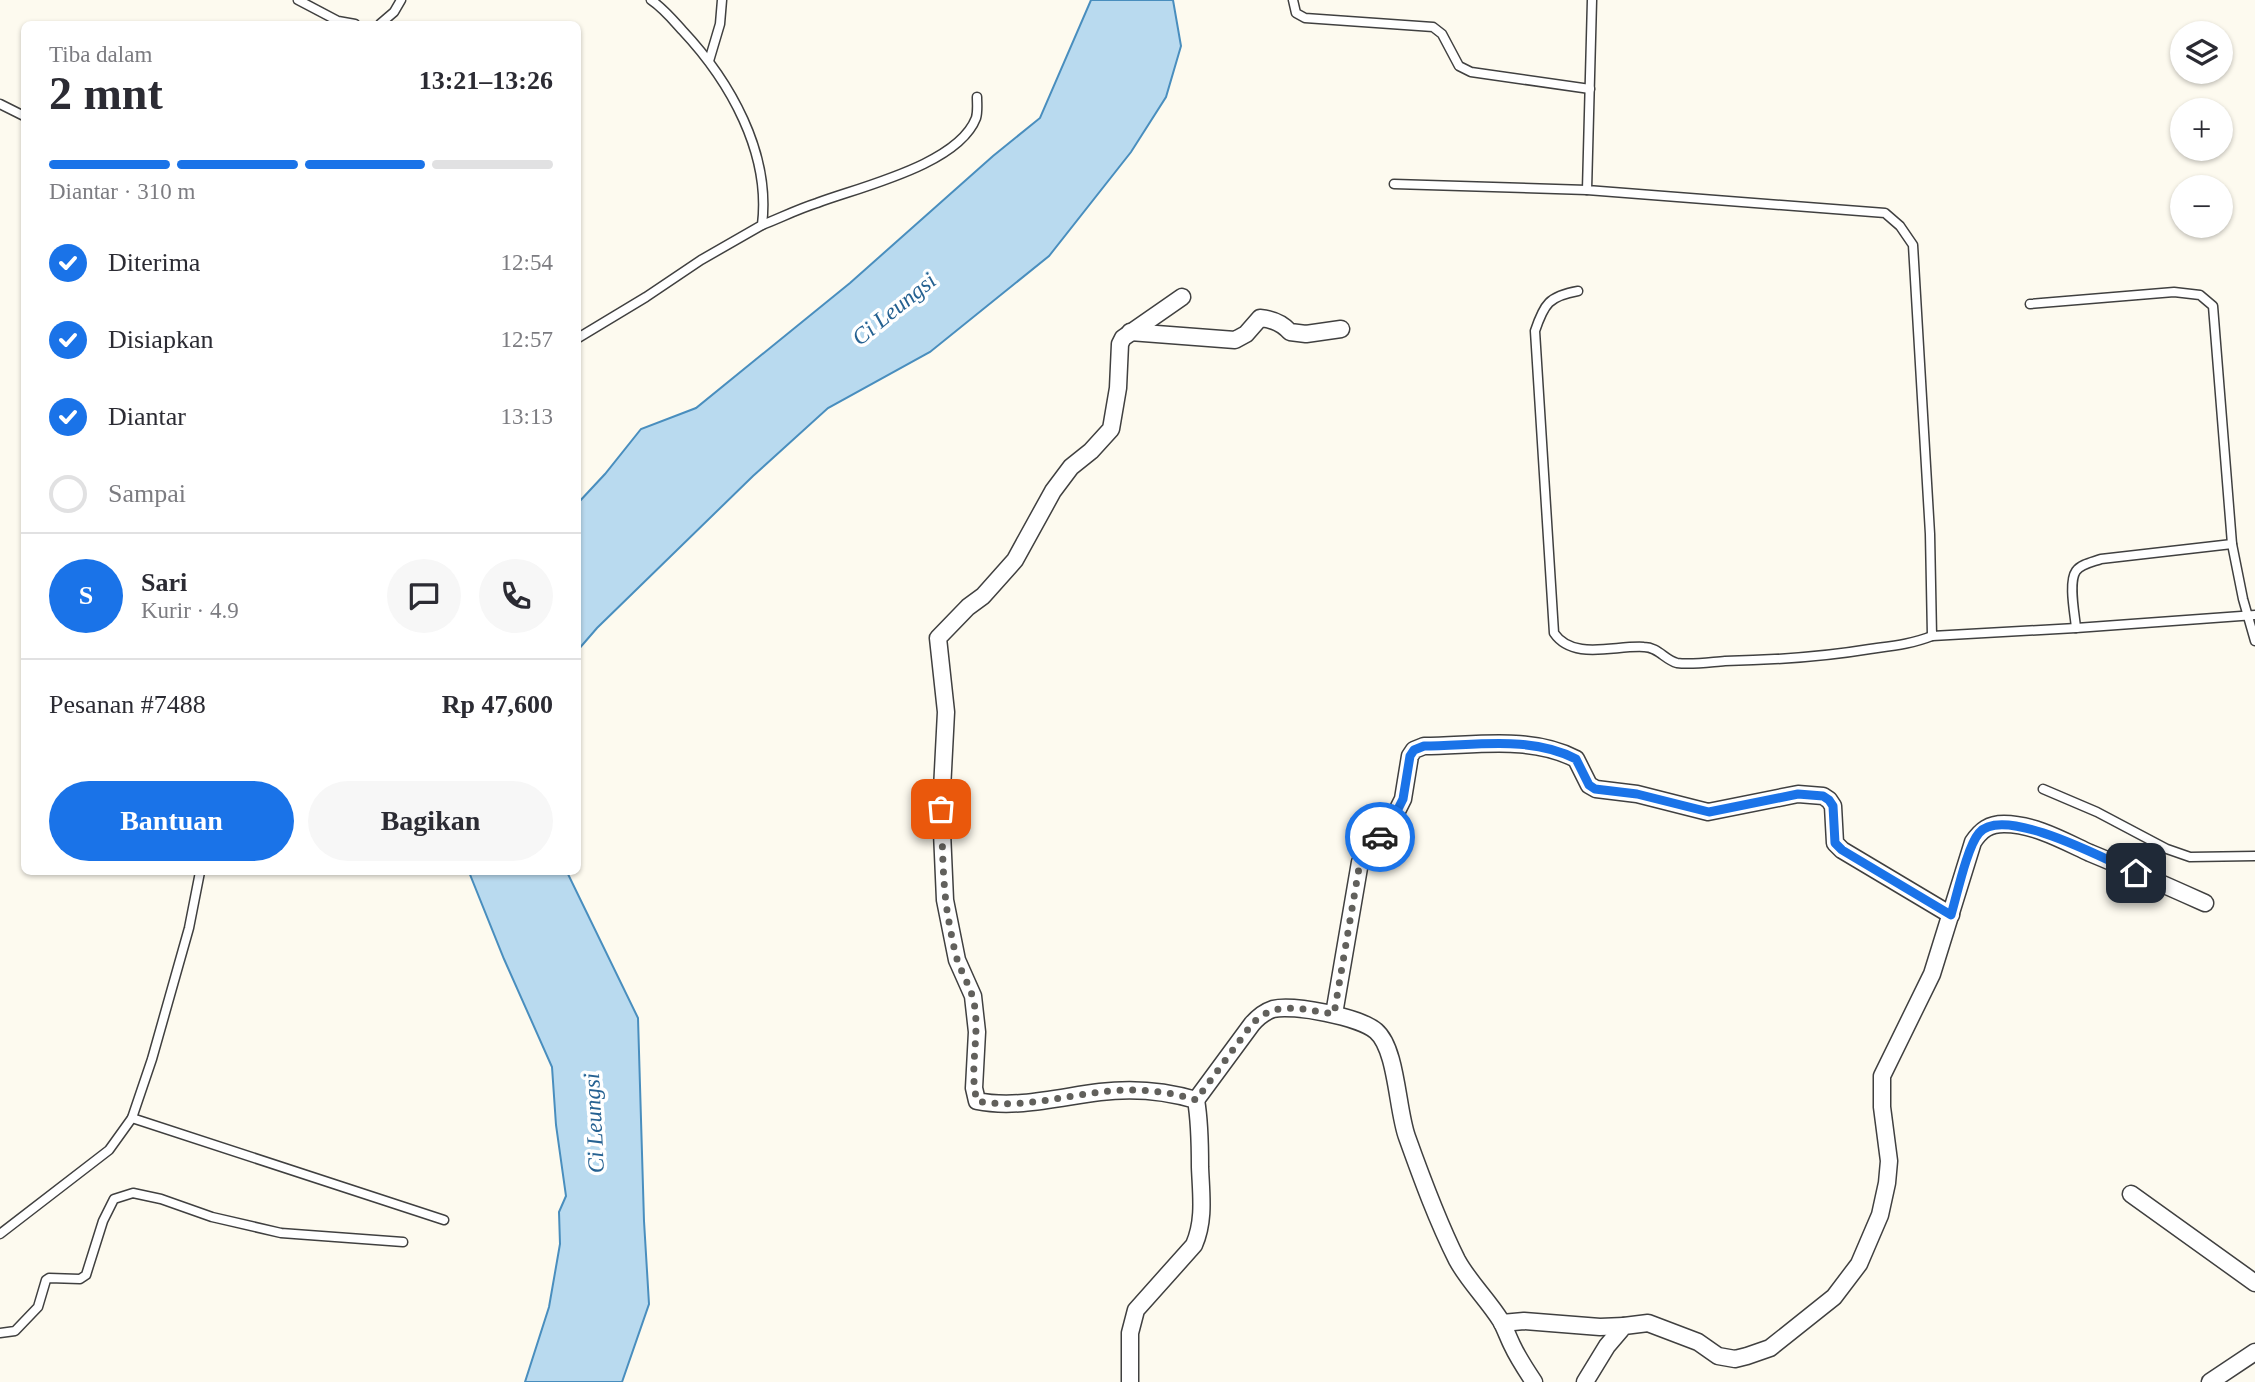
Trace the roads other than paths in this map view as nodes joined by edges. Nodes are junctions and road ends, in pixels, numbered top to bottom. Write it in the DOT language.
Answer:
graph roads {
  1 [pos="298,0"];
  2 [pos="401,0"];
  3 [pos="651,0"];
  4 [pos="722,0"];
  5 [pos="1293,0"];
  6 [pos="1592,0"];
  7 [pos="338,21"];
  8 [pos="384,21"];
  9 [pos="709,61"];
  10 [pos="1590,89"];
  11 [pos="977,97"];
  12 [pos="0,104"];
  13 [pos="21,114"];
  14 [pos="1394,184"];
  15 [pos="1587,190"];
  16 [pos="762,225"];
  17 [pos="1578,291"];
  18 [pos="1182,297"];
  19 [pos="2030,304"];
  20 [pos="1341,329"];
  21 [pos="1130,332"];
  22 [pos="581,336"];
  23 [pos="2232,544"];
  24 [pos="2251,615"];
  25 [pos="2076,628"];
  26 [pos="1932,636"];
  27 [pos="2255,641"];
  28 [pos="2043,789"];
  29 [pos="2255,856"];
  30 [pos="199,875"];
  31 [pos="2205,903"];
  32 [pos="1951,915"];
  33 [pos="1334,1014"];
  34 [pos="1196,1100"];
  35 [pos="132,1118"];
  36 [pos="2131,1194"];
  37 [pos="444,1220"];
  38 [pos="0,1234"];
  39 [pos="403,1242"];
  40 [pos="2255,1283"];
  41 [pos="1502,1323"];
  42 [pos="1624,1326"];
  43 [pos="0,1333"];
  44 [pos="2255,1352"];
  45 [pos="1130,1382"];
  46 [pos="1534,1382"];
  47 [pos="1586,1382"];
  48 [pos="2210,1382"];
  1 -- 7 [label="lane"];
  2 -- 8 [label="lane"];
  3 -- 9 [label="lane"];
  4 -- 9 [label="lane"];
  5 -- 10 [label="lane"];
  6 -- 10 [label="lane"];
  9 -- 16 [label="lane"];
  10 -- 15 [label="lane"];
  11 -- 16 [label="lane"];
  12 -- 13 [label="lane"];
  14 -- 15 [label="lane"];
  15 -- 26 [label="lane"];
  16 -- 22 [label="lane"];
  17 -- 26 [label="lane"];
  18 -- 21 [label="street"];
  19 -- 23 [label="lane"];
  20 -- 21 [label="street"];
  21 -- 34 [label="street"];
  23 -- 24 [label="lane"];
  23 -- 25 [label="lane"];
  24 -- 25 [label="lane"];
  24 -- 27 [label="lane"];
  25 -- 26 [label="lane"];
  28 -- 29 [label="lane"];
  30 -- 35 [label="lane"];
  31 -- 32 [label="street"];
  32 -- 33 [label="street"];
  32 -- 42 [label="street"];
  33 -- 34 [label="street"];
  33 -- 41 [label="street"];
  34 -- 45 [label="street"];
  35 -- 37 [label="lane"];
  35 -- 38 [label="lane"];
  36 -- 40 [label="street"];
  39 -- 43 [label="lane"];
  41 -- 42 [label="street"];
  41 -- 46 [label="street"];
  42 -- 47 [label="street"];
  44 -- 48 [label="street"];
}
